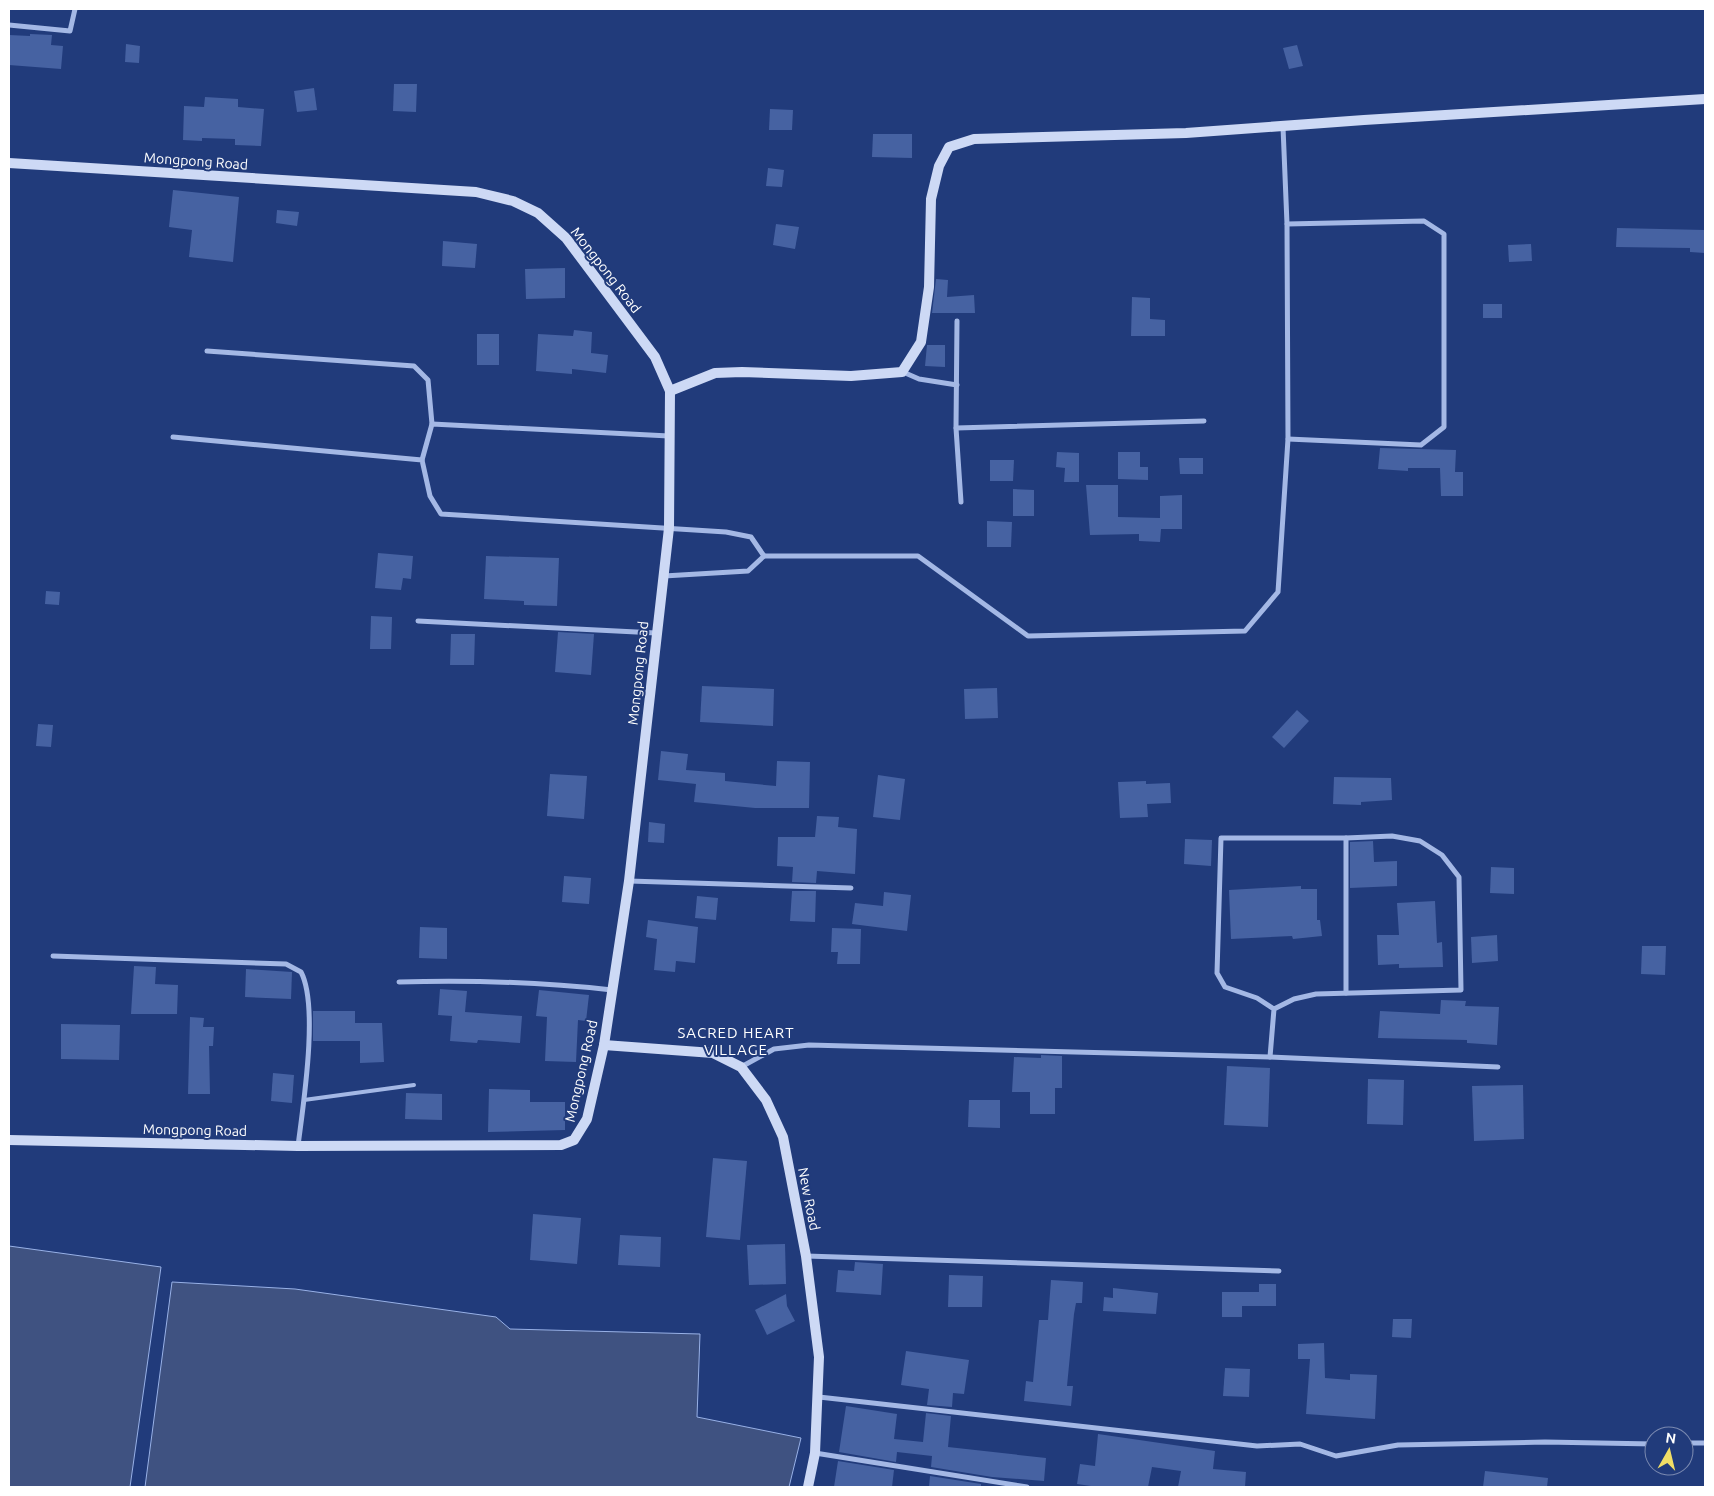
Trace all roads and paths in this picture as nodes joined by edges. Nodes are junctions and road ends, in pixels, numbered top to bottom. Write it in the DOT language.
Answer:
graph roads {
  1 [pos="75,9"];
  2 [pos="9,25"];
  3 [pos="1705,99"];
  4 [pos="1283,127"];
  5 [pos="9,163"];
  6 [pos="1286,224"];
  7 [pos="957,322"];
  8 [pos="207,351"];
  9 [pos="902,372"];
  10 [pos="957,385"];
  11 [pos="670,391"];
  12 [pos="1204,421"];
  13 [pos="432,424"];
  14 [pos="956,428"];
  15 [pos="173,436"];
  16 [pos="669,436"];
  17 [pos="1288,439"];
  18 [pos="422,460"];
  19 [pos="961,502"];
  20 [pos="668,528"];
  21 [pos="764,556"];
  22 [pos="663,576"];
  23 [pos="418,621"];
  24 [pos="656,633"];
  25 [pos="1346,838"];
  26 [pos="629,881"];
  27 [pos="851,888"];
  28 [pos="53,956"];
  29 [pos="399,982"];
  30 [pos="612,990"];
  31 [pos="1346,993"];
  32 [pos="1274,1008"];
  33 [pos="604,1045"];
  34 [pos="1270,1057"];
  35 [pos="741,1067"];
  36 [pos="1498,1067"];
  37 [pos="414,1085"];
  38 [pos="304,1100"];
  39 [pos="9,1140"];
  40 [pos="298,1146"];
  41 [pos="806,1256"];
  42 [pos="1279,1271"];
  43 [pos="819,1397"];
  44 [pos="1644,1444"];
  45 [pos="815,1453"];
  46 [pos="1000,1485"];
  47 [pos="808,1487"];
  48 [pos="1027,1487"];
  1 -- 2 [label="street"];
  3 -- 4 [label="main road"];
  4 -- 6 [label="street"];
  4 -- 9 [label="main road"];
  5 -- 11 [label="main road, Mongpong Road"];
  6 -- 17 [label="street"];
  6 -- 17 [label="street"];
  7 -- 10 [label="street"];
  8 -- 13 [label="street"];
  9 -- 10 [label="street"];
  9 -- 11 [label="main road"];
  10 -- 14 [label="street"];
  11 -- 16 [label="main road, Mongpong Road"];
  12 -- 14 [label="street"];
  13 -- 16 [label="street"];
  13 -- 18 [label="street"];
  14 -- 19 [label="street"];
  15 -- 18 [label="street"];
  16 -- 20 [label="main road, Mongpong Road"];
  17 -- 21 [label="street"];
  18 -- 20 [label="street"];
  20 -- 21 [label="street"];
  20 -- 22 [label="main road, Mongpong Road"];
  21 -- 22 [label="street"];
  22 -- 24 [label="main road, Mongpong Road"];
  23 -- 24 [label="street"];
  24 -- 26 [label="main road, Mongpong Road"];
  25 -- 31 [label="street"];
  25 -- 31 [label="street"];
  25 -- 32 [label="street"];
  26 -- 27 [label="street"];
  26 -- 30 [label="main road, Mongpong Road"];
  28 -- 38 [label="street"];
  29 -- 30 [label="street"];
  30 -- 33 [label="main road, Mongpong Road"];
  31 -- 32 [label="street"];
  32 -- 34 [label="street"];
  33 -- 35 [label="main road, New Road"];
  33 -- 40 [label="main road, Mongpong Road"];
  34 -- 35 [label="street"];
  34 -- 36 [label="street"];
  35 -- 41 [label="main road, New Road"];
  37 -- 38 [label="lane"];
  38 -- 40 [label="street"];
  39 -- 40 [label="main road, Mongpong Road"];
  41 -- 42 [label="street"];
  41 -- 43 [label="main road, New Road"];
  43 -- 44 [label="street"];
  43 -- 45 [label="main road, New Road"];
  45 -- 46 [label="street"];
  45 -- 47 [label="main road, New Road"];
  46 -- 48 [label="street"];
}
